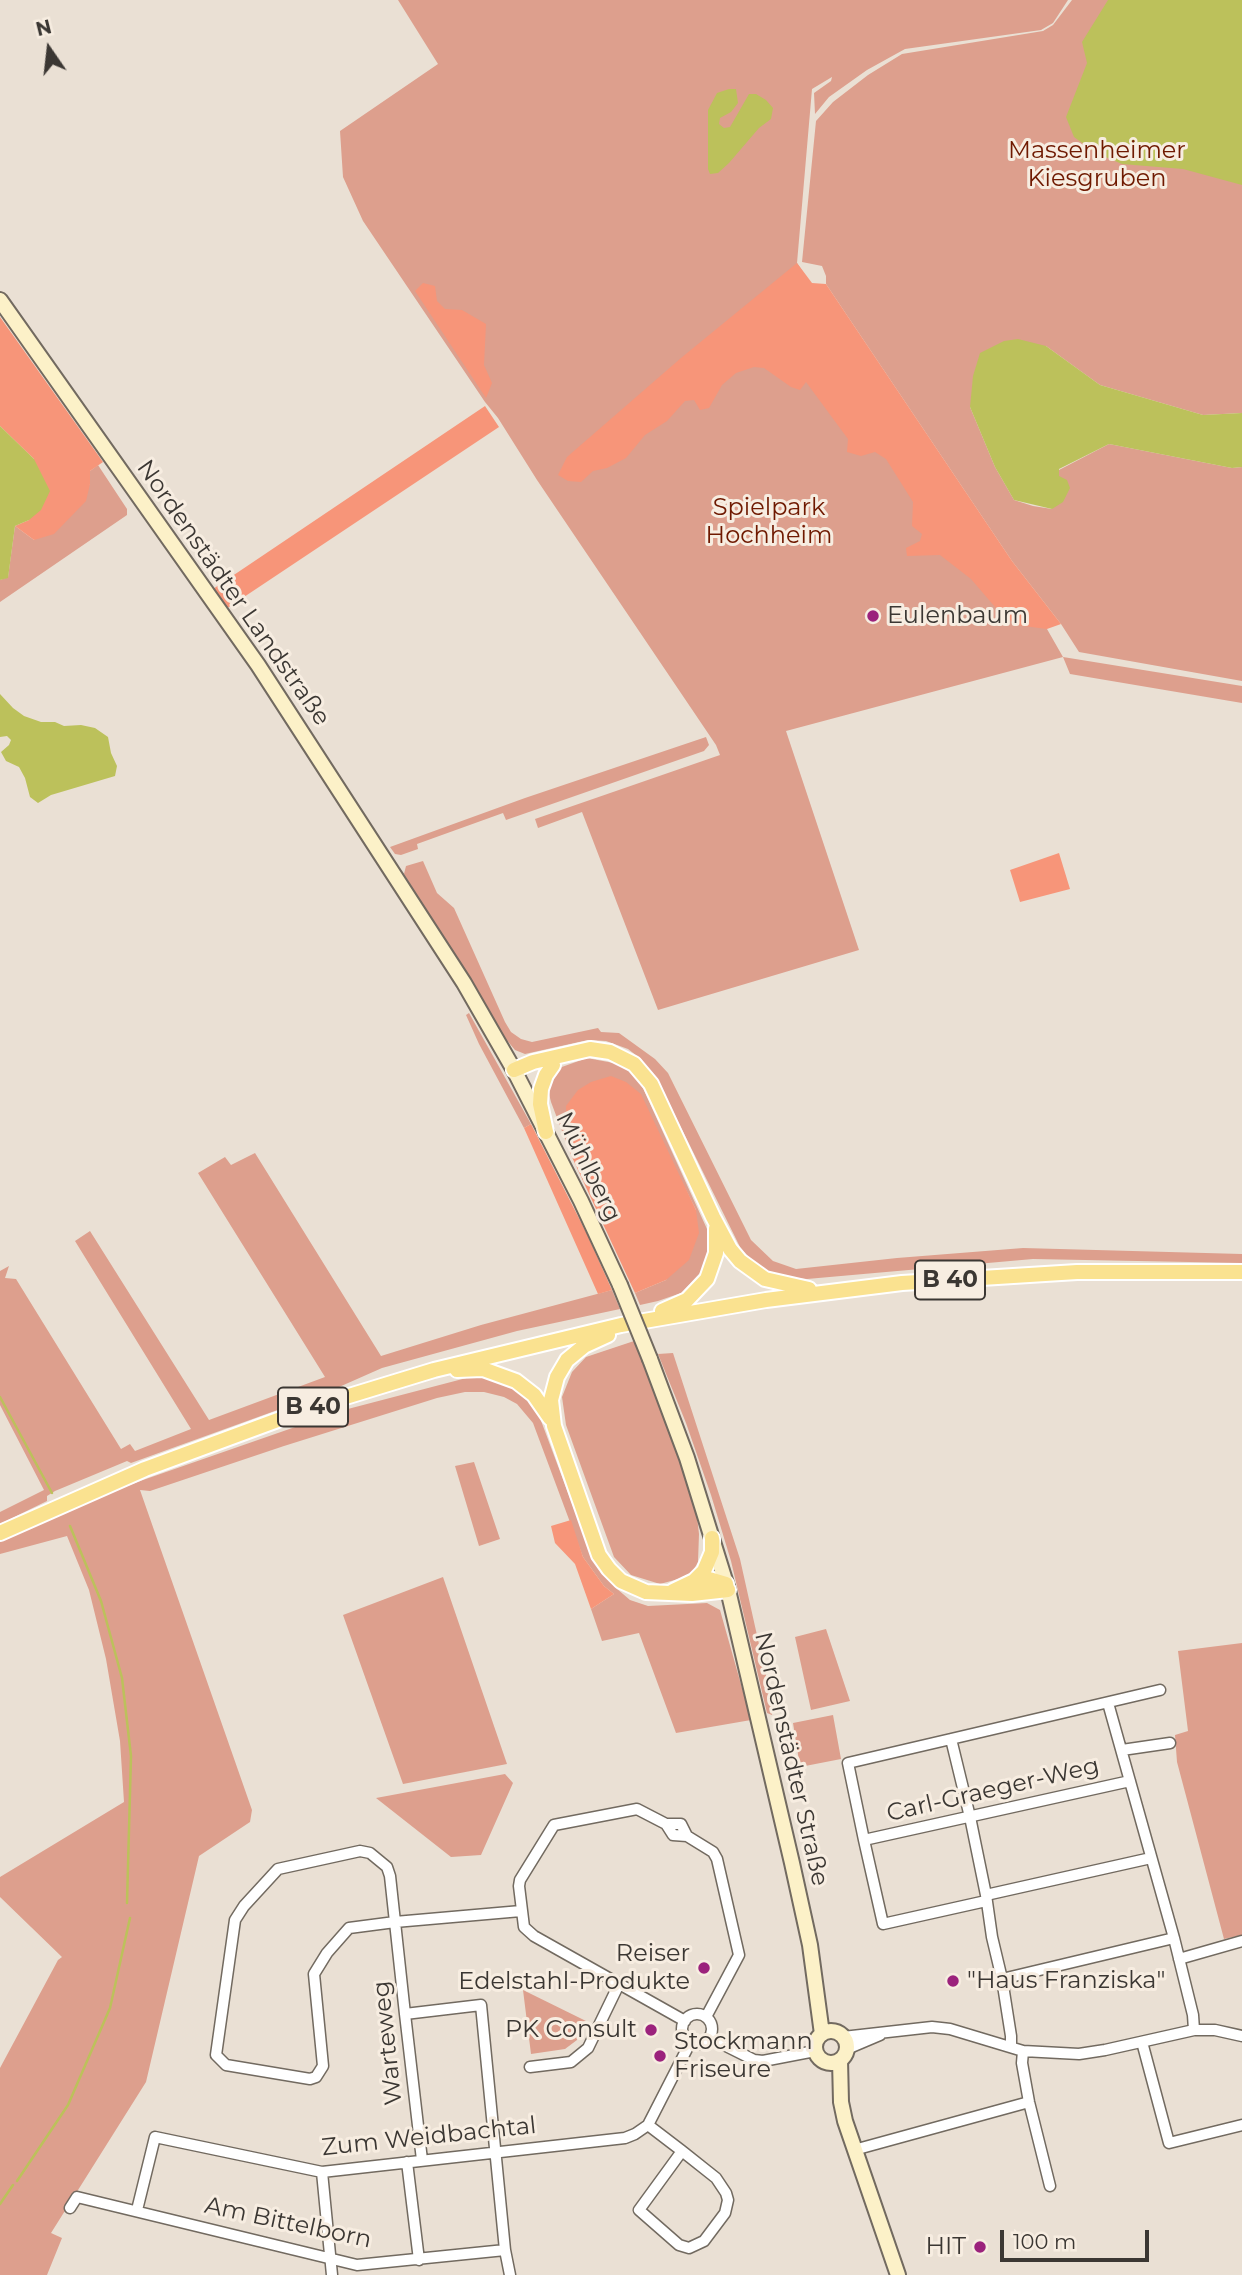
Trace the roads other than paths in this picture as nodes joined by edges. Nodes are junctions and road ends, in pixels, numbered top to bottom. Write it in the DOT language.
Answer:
graph roads {
  1 [pos="0,300"];
  2 [pos="570,1053"];
  3 [pos="553,1065"];
  4 [pos="514,1070"];
  5 [pos="546,1132"];
  6 [pos="713,1217"];
  7 [pos="1242,1272"];
  8 [pos="824,1292"];
  9 [pos="645,1320"];
  10 [pos="621,1325"];
  11 [pos="650,1359"];
  12 [pos="434,1370"];
  13 [pos="554,1426"];
  14 [pos="0,1533"];
  15 [pos="712,1538"];
  16 [pos="687,1586"];
  17 [pos="727,1587"];
  18 [pos="667,1594"];
  19 [pos="1160,1690"];
  20 [pos="1108,1703"];
  21 [pos="951,1739"];
  22 [pos="1170,1743"];
  23 [pos="1122,1750"];
  24 [pos="1130,1781"];
  25 [pos="970,1817"];
  26 [pos="864,1840"];
  27 [pos="1151,1858"];
  28 [pos="986,1898"];
  29 [pos="521,1911"];
  30 [pos="395,1922"];
  31 [pos="1174,1938"];
  32 [pos="1242,1941"];
  33 [pos="1179,1959"];
  34 [pos="1002,1979"];
  35 [pos="618,1984"];
  36 [pos="405,2014"];
  37 [pos="706,2017"];
  38 [pos="685,2021"];
  39 [pos="1194,2030"];
  40 [pos="1242,2036"];
  41 [pos="710,2038"];
  42 [pos="1142,2042"];
  43 [pos="690,2043"];
  44 [pos="832,2046"];
  45 [pos="1011,2047"];
  46 [pos="1023,2051"];
  47 [pos="530,2067"];
  48 [pos="1030,2102"];
  49 [pos="648,2125"];
  50 [pos="1242,2126"];
  51 [pos="854,2150"];
  52 [pos="682,2151"];
  53 [pos="495,2153"];
  54 [pos="422,2160"];
  55 [pos="407,2162"];
  56 [pos="322,2172"];
  57 [pos="1050,2186"];
  58 [pos="70,2208"];
  59 [pos="136,2210"];
  60 [pos="505,2250"];
  61 [pos="330,2259"];
  62 [pos="419,2260"];
  63 [pos="332,2275"];
  64 [pos="510,2275"];
  65 [pos="898,2275"];
  1 -- 4 [label="main road, Nordenstädter Landstraße"];
  2 -- 3 [label="main road"];
  2 -- 4 [label="main road"];
  2 -- 6 [label="main road"];
  3 -- 4 [label="main road"];
  3 -- 5 [label="main road"];
  4 -- 5 [label="main road, Mühlberg"];
  5 -- 11 [label="main road, Mühlberg, bridge"];
  6 -- 8 [label="main road"];
  6 -- 10 [label="main road"];
  7 -- 8 [label="main road, B 40"];
  8 -- 9 [label="main road, B 40"];
  9 -- 10 [label="main road, B 40"];
  9 -- 13 [label="main road"];
  10 -- 12 [label="main road, B 40"];
  11 -- 15 [label="main road, Nordenstädter Straße"];
  12 -- 13 [label="main road"];
  12 -- 14 [label="main road, B 40"];
  13 -- 18 [label="main road"];
  15 -- 16 [label="main road"];
  15 -- 17 [label="main road, Nordenstädter Straße"];
  16 -- 17 [label="main road"];
  16 -- 18 [label="main road"];
  17 -- 18 [label="main road"];
  17 -- 44 [label="main road, Nordenstädter Straße"];
  19 -- 20 [label="street"];
  20 -- 21 [label="street"];
  20 -- 23 [label="street"];
  21 -- 25 [label="street"];
  21 -- 26 [label="street"];
  22 -- 23 [label="street"];
  23 -- 24 [label="street"];
  24 -- 25 [label="street, Carl-Graeger-Weg"];
  24 -- 27 [label="street"];
  25 -- 26 [label="street, Carl-Graeger-Weg"];
  25 -- 28 [label="street"];
  26 -- 28 [label="street"];
  27 -- 28 [label="street"];
  27 -- 31 [label="street"];
  28 -- 34 [label="street"];
  29 -- 30 [label="street"];
  29 -- 35 [label="street"];
  29 -- 37 [label="street"];
  30 -- 30 [label="street"];
  30 -- 36 [label="street, Warteweg"];
  31 -- 33 [label="street"];
  31 -- 34 [label="street"];
  32 -- 33 [label="street"];
  33 -- 39 [label="street"];
  34 -- 45 [label="street"];
  35 -- 38 [label="street"];
  35 -- 47 [label="street"];
  36 -- 53 [label="street"];
  36 -- 54 [label="street, Warteweg"];
  37 -- 38 [label="street"];
  37 -- 41 [label="street"];
  38 -- 43 [label="street"];
  39 -- 40 [label="street"];
  39 -- 42 [label="street"];
  41 -- 43 [label="street"];
  41 -- 44 [label="street"];
  42 -- 46 [label="street"];
  42 -- 50 [label="street"];
  43 -- 49 [label="street"];
  44 -- 45 [label="street"];
  44 -- 51 [label="main road, Nordenstädter Straße"];
  45 -- 46 [label="street"];
  46 -- 48 [label="street"];
  48 -- 51 [label="street"];
  48 -- 57 [label="street"];
  49 -- 52 [label="street"];
  49 -- 53 [label="street, Zum Weidbachtal"];
  51 -- 65 [label="main road, Nordenstädter Straße"];
  52 -- 52 [label="street"];
  53 -- 54 [label="street, Zum Weidbachtal"];
  53 -- 60 [label="street"];
  54 -- 55 [label="street, Zum Weidbachtal"];
  55 -- 56 [label="street, Zum Weidbachtal"];
  55 -- 62 [label="street"];
  56 -- 59 [label="street, Zum Weidbachtal"];
  56 -- 61 [label="street"];
  58 -- 59 [label="street, Am Bittelborn"];
  59 -- 61 [label="street, Am Bittelborn"];
  60 -- 62 [label="street, Am Bittelborn"];
  60 -- 64 [label="street"];
  61 -- 62 [label="street, Am Bittelborn"];
  61 -- 63 [label="street"];
}
